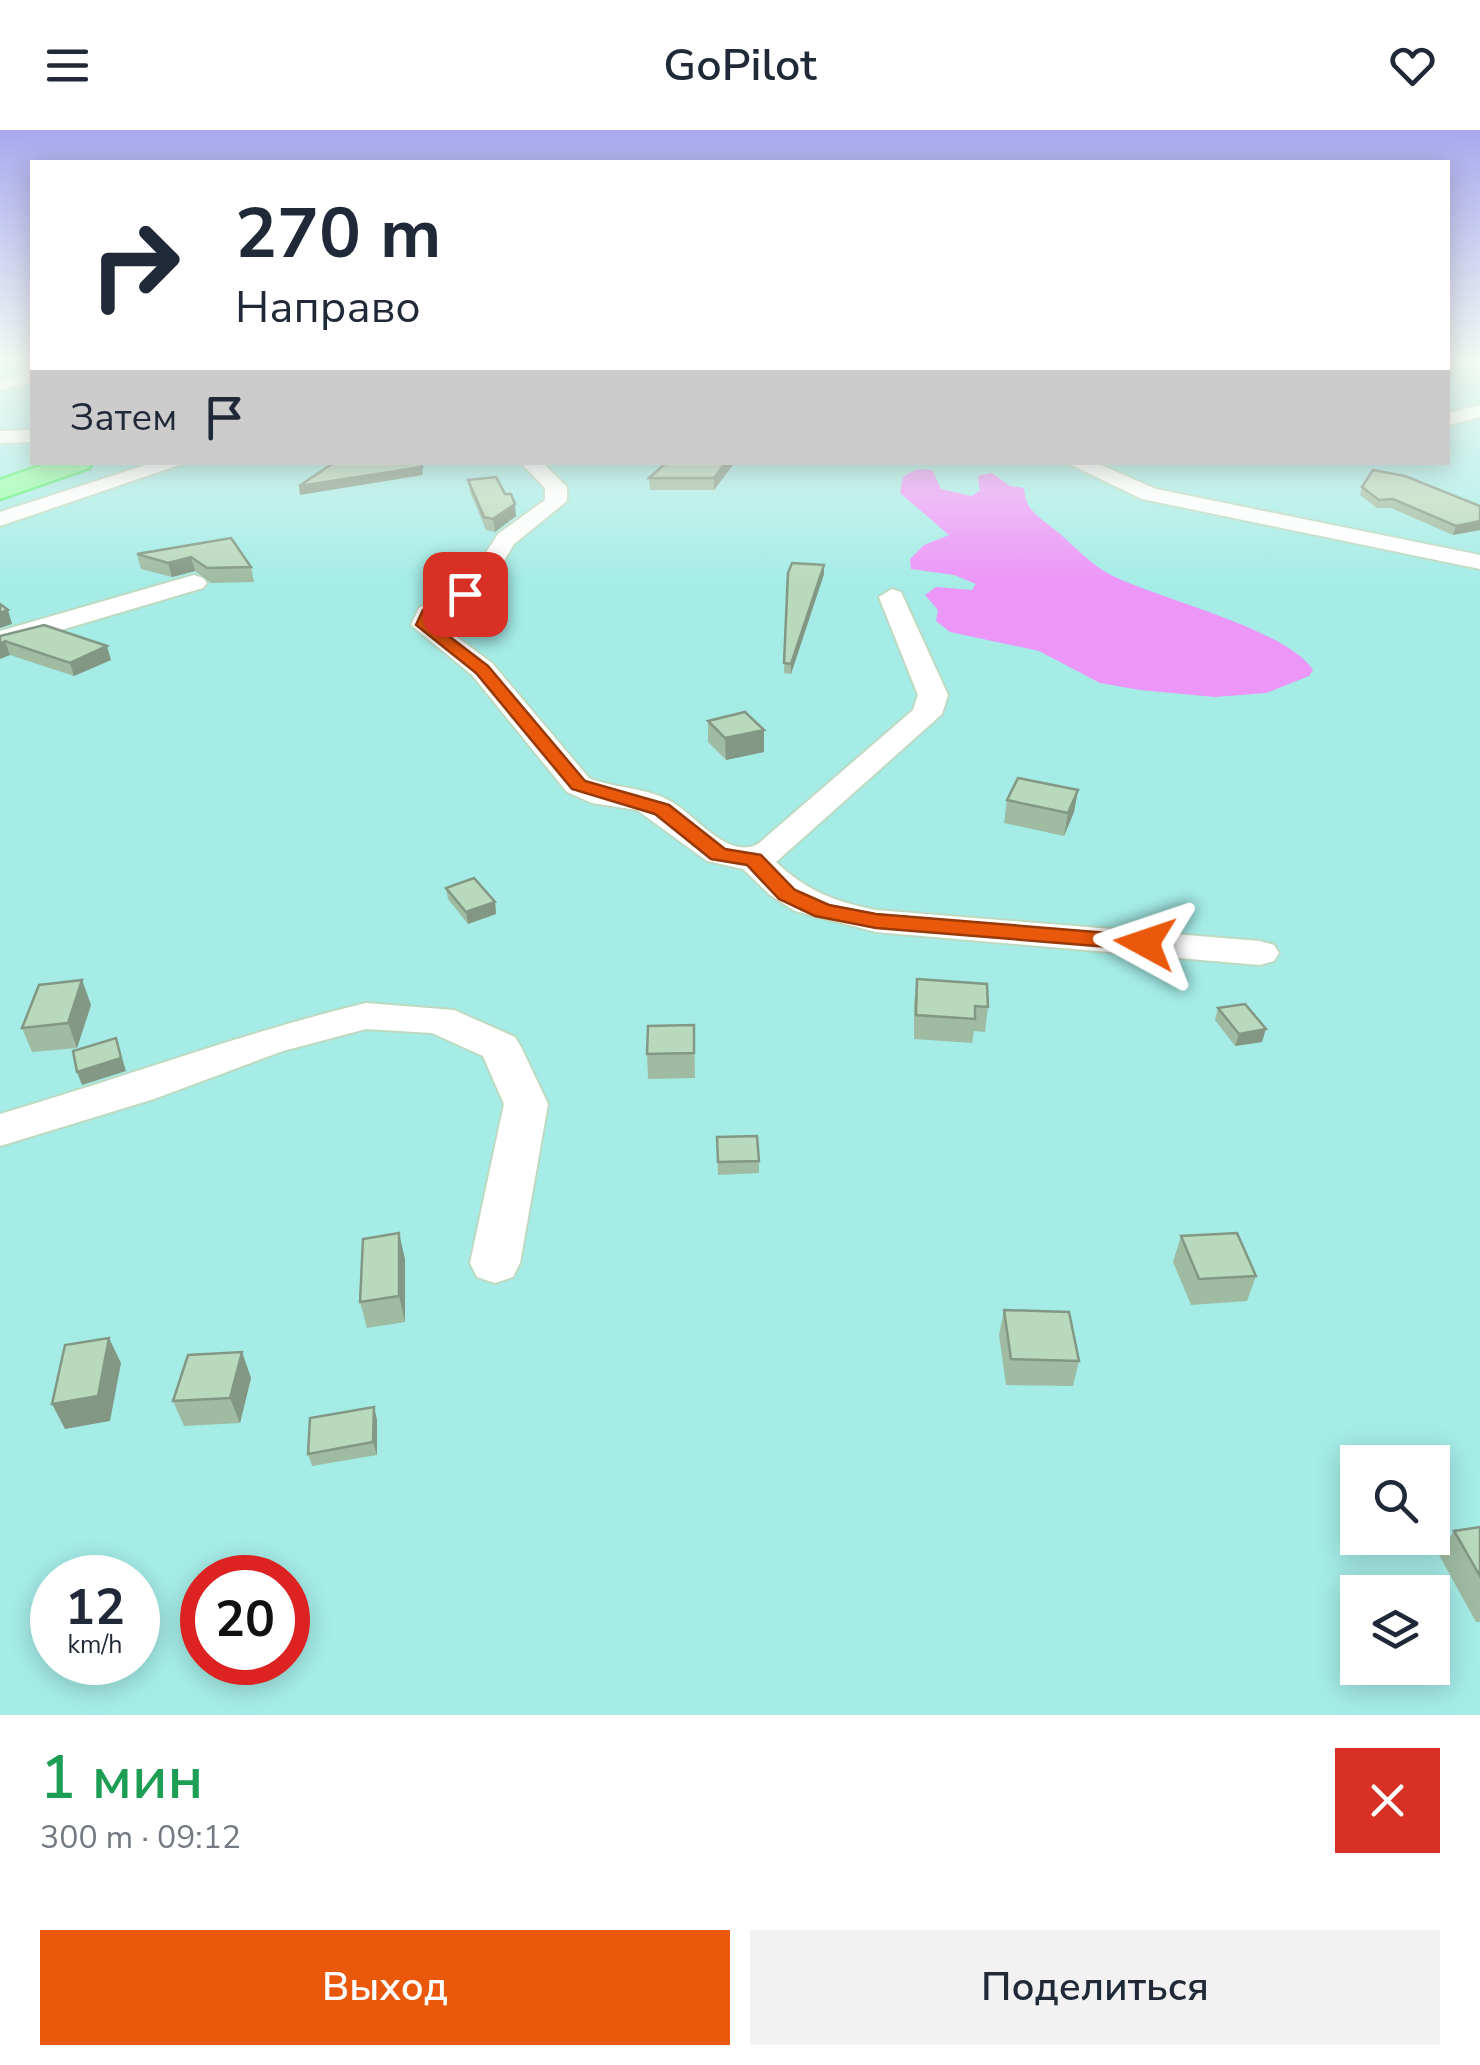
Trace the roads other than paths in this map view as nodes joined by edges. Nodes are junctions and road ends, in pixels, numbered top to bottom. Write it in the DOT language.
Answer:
graph roads {
  1 [pos="30,436"];
  2 [pos="0,437"];
  3 [pos="71,465"];
  4 [pos="169,465"];
  5 [pos="533,465"];
  6 [pos="1082,465"];
  7 [pos="0,490"];
  8 [pos="0,519"];
  9 [pos="1480,562"];
  10 [pos="194,583"];
  11 [pos="892,597"];
  12 [pos="0,640"];
  13 [pos="754,860"];
  14 [pos="1260,953"];
  15 [pos="0,1130"];
  16 [pos="495,1263"];
  1 -- 2 [label="street"];
  3 -- 7 [label="main road"];
  4 -- 8 [label="street"];
  5 -- 13 [label="street"];
  6 -- 9 [label="street"];
  10 -- 12 [label="street"];
  11 -- 13 [label="street"];
  13 -- 14 [label="street"];
  15 -- 16 [label="street"];
}
